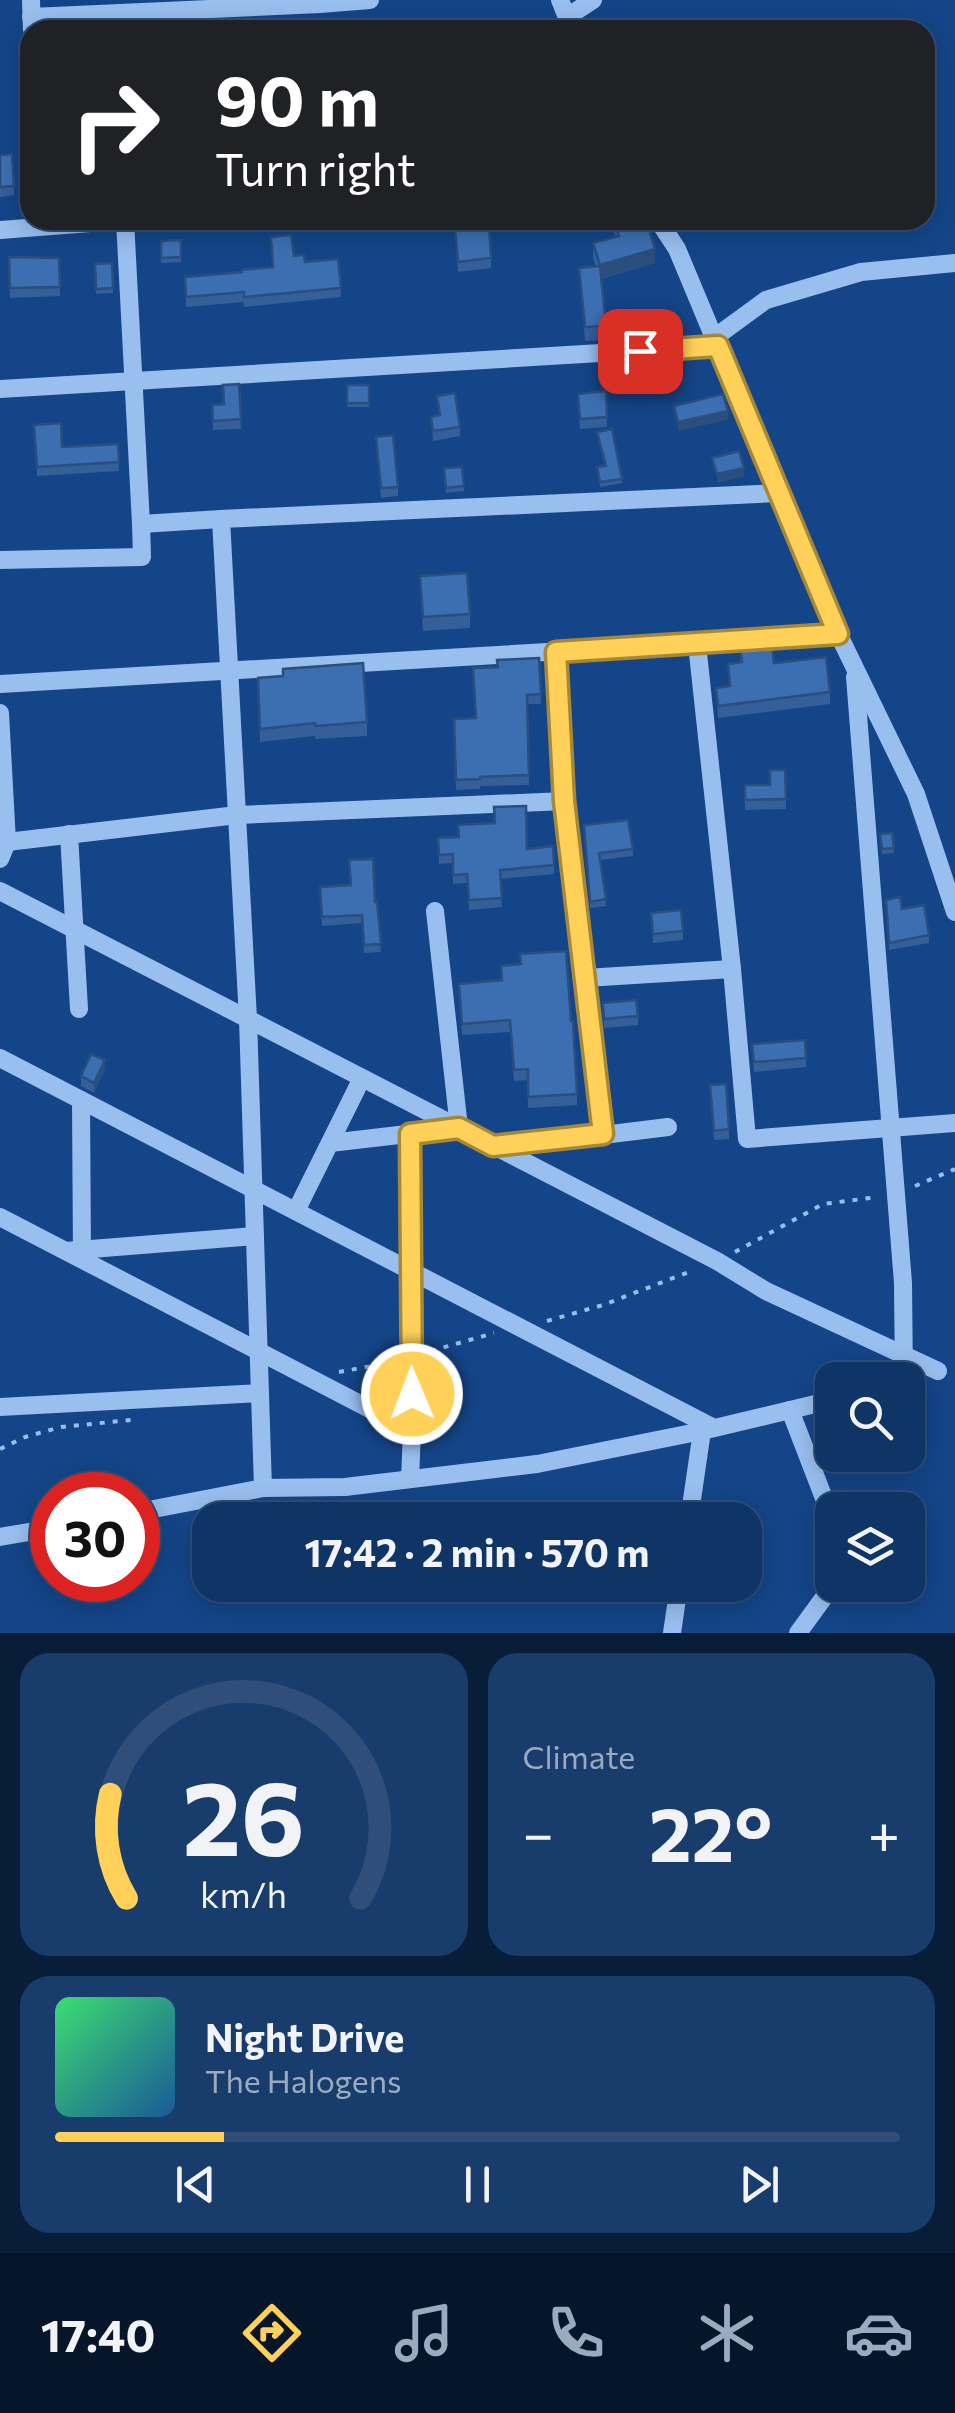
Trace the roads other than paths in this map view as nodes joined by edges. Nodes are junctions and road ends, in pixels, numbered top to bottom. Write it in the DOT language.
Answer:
graph roads {
  1 [pos="370,0"];
  2 [pos="592,0"];
  3 [pos="32,16"];
  4 [pos="566,16"];
  5 [pos="127,230"];
  6 [pos="665,230"];
  7 [pos="955,263"];
  8 [pos="716,342"];
  9 [pos="133,383"];
  10 [pos="0,389"];
  11 [pos="779,493"];
  12 [pos="221,519"];
  13 [pos="141,524"];
  14 [pos="0,560"];
  15 [pos="838,634"];
  16 [pos="698,644"];
  17 [pos="556,652"];
  18 [pos="854,667"];
  19 [pos="229,670"];
  20 [pos="0,684"];
  21 [pos="0,712"];
  22 [pos="564,801"];
  23 [pos="237,815"];
  24 [pos="69,834"];
  25 [pos="4,850"];
  26 [pos="0,891"];
  27 [pos="434,910"];
  28 [pos="955,912"];
  29 [pos="74,929"];
  30 [pos="732,969"];
  31 [pos="585,978"];
  32 [pos="78,1009"];
  33 [pos="248,1019"];
  34 [pos="0,1058"];
  35 [pos="362,1078"];
  36 [pos="81,1100"];
  37 [pos="955,1123"];
  38 [pos="668,1127"];
  39 [pos="459,1128"];
  40 [pos="890,1128"];
  41 [pos="410,1134"];
  42 [pos="603,1134"];
  43 [pos="330,1143"];
  44 [pos="493,1146"];
  45 [pos="253,1189"];
  46 [pos="296,1211"];
  47 [pos="0,1217"];
  48 [pos="255,1236"];
  49 [pos="77,1254"];
  50 [pos="410,1270"];
  51 [pos="258,1351"];
  52 [pos="904,1355"];
  53 [pos="904,1362"];
  54 [pos="947,1369"];
  55 [pos="260,1393"];
  56 [pos="815,1404"];
  57 [pos="0,1407"];
  58 [pos="790,1410"];
  59 [pos="412,1430"];
  60 [pos="708,1430"];
  61 [pos="410,1479"];
  62 [pos="263,1488"];
  63 [pos="822,1492"];
  64 [pos="693,1502"];
  65 [pos="160,1508"];
  66 [pos="30,1532"];
  67 [pos="0,1537"];
  68 [pos="677,1602"];
  69 [pos="821,1602"];
  70 [pos="672,1633"];
  71 [pos="798,1633"];
  1 -- 3 [label="street"];
  2 -- 4 [label="street"];
  5 -- 9 [label="street"];
  6 -- 8 [label="street"];
  7 -- 8 [label="street"];
  8 -- 9 [label="street"];
  8 -- 11 [label="street"];
  9 -- 10 [label="street"];
  9 -- 13 [label="street"];
  11 -- 12 [label="street"];
  11 -- 15 [label="street"];
  12 -- 13 [label="street"];
  12 -- 19 [label="street"];
  13 -- 14 [label="street"];
  15 -- 16 [label="street"];
  15 -- 18 [label="street"];
  16 -- 17 [label="street"];
  16 -- 30 [label="street"];
  17 -- 19 [label="street"];
  17 -- 22 [label="street"];
  18 -- 28 [label="street"];
  18 -- 40 [label="street"];
  19 -- 20 [label="street"];
  19 -- 23 [label="street"];
  21 -- 25 [label="street"];
  22 -- 23 [label="street"];
  22 -- 31 [label="street"];
  23 -- 24 [label="street"];
  23 -- 33 [label="street"];
  24 -- 25 [label="street"];
  24 -- 29 [label="street"];
  26 -- 29 [label="street"];
  27 -- 39 [label="street"];
  29 -- 32 [label="street"];
  29 -- 33 [label="street"];
  30 -- 31 [label="street"];
  30 -- 40 [label="street"];
  31 -- 42 [label="street"];
  33 -- 35 [label="street"];
  33 -- 45 [label="street"];
  34 -- 36 [label="street"];
  35 -- 39 [label="street"];
  35 -- 43 [label="street"];
  36 -- 45 [label="street"];
  36 -- 49 [label="street"];
  37 -- 40 [label="street"];
  38 -- 42 [label="street"];
  39 -- 41 [label="street"];
  39 -- 44 [label="street"];
  40 -- 52 [label="street"];
  41 -- 43 [label="street"];
  41 -- 50 [label="street"];
  42 -- 44 [label="street"];
  43 -- 46 [label="street"];
  44 -- 52 [label="street"];
  45 -- 46 [label="street"];
  45 -- 48 [label="street"];
  46 -- 50 [label="street"];
  47 -- 49 [label="street"];
  48 -- 49 [label="street"];
  48 -- 51 [label="street"];
  49 -- 51 [label="street"];
  50 -- 59 [label="street"];
  50 -- 60 [label="street"];
  51 -- 55 [label="street"];
  51 -- 59 [label="street"];
  52 -- 53 [label="street"];
  52 -- 54 [label="street"];
  55 -- 57 [label="street"];
  55 -- 62 [label="street"];
  56 -- 58 [label="street"];
  58 -- 60 [label="street"];
  58 -- 63 [label="street"];
  59 -- 61 [label="street"];
  60 -- 61 [label="street"];
  60 -- 64 [label="street"];
  61 -- 62 [label="street"];
  62 -- 65 [label="street"];
  66 -- 67 [label="street"];
  68 -- 70 [label="street"];
  69 -- 71 [label="street"];
}
